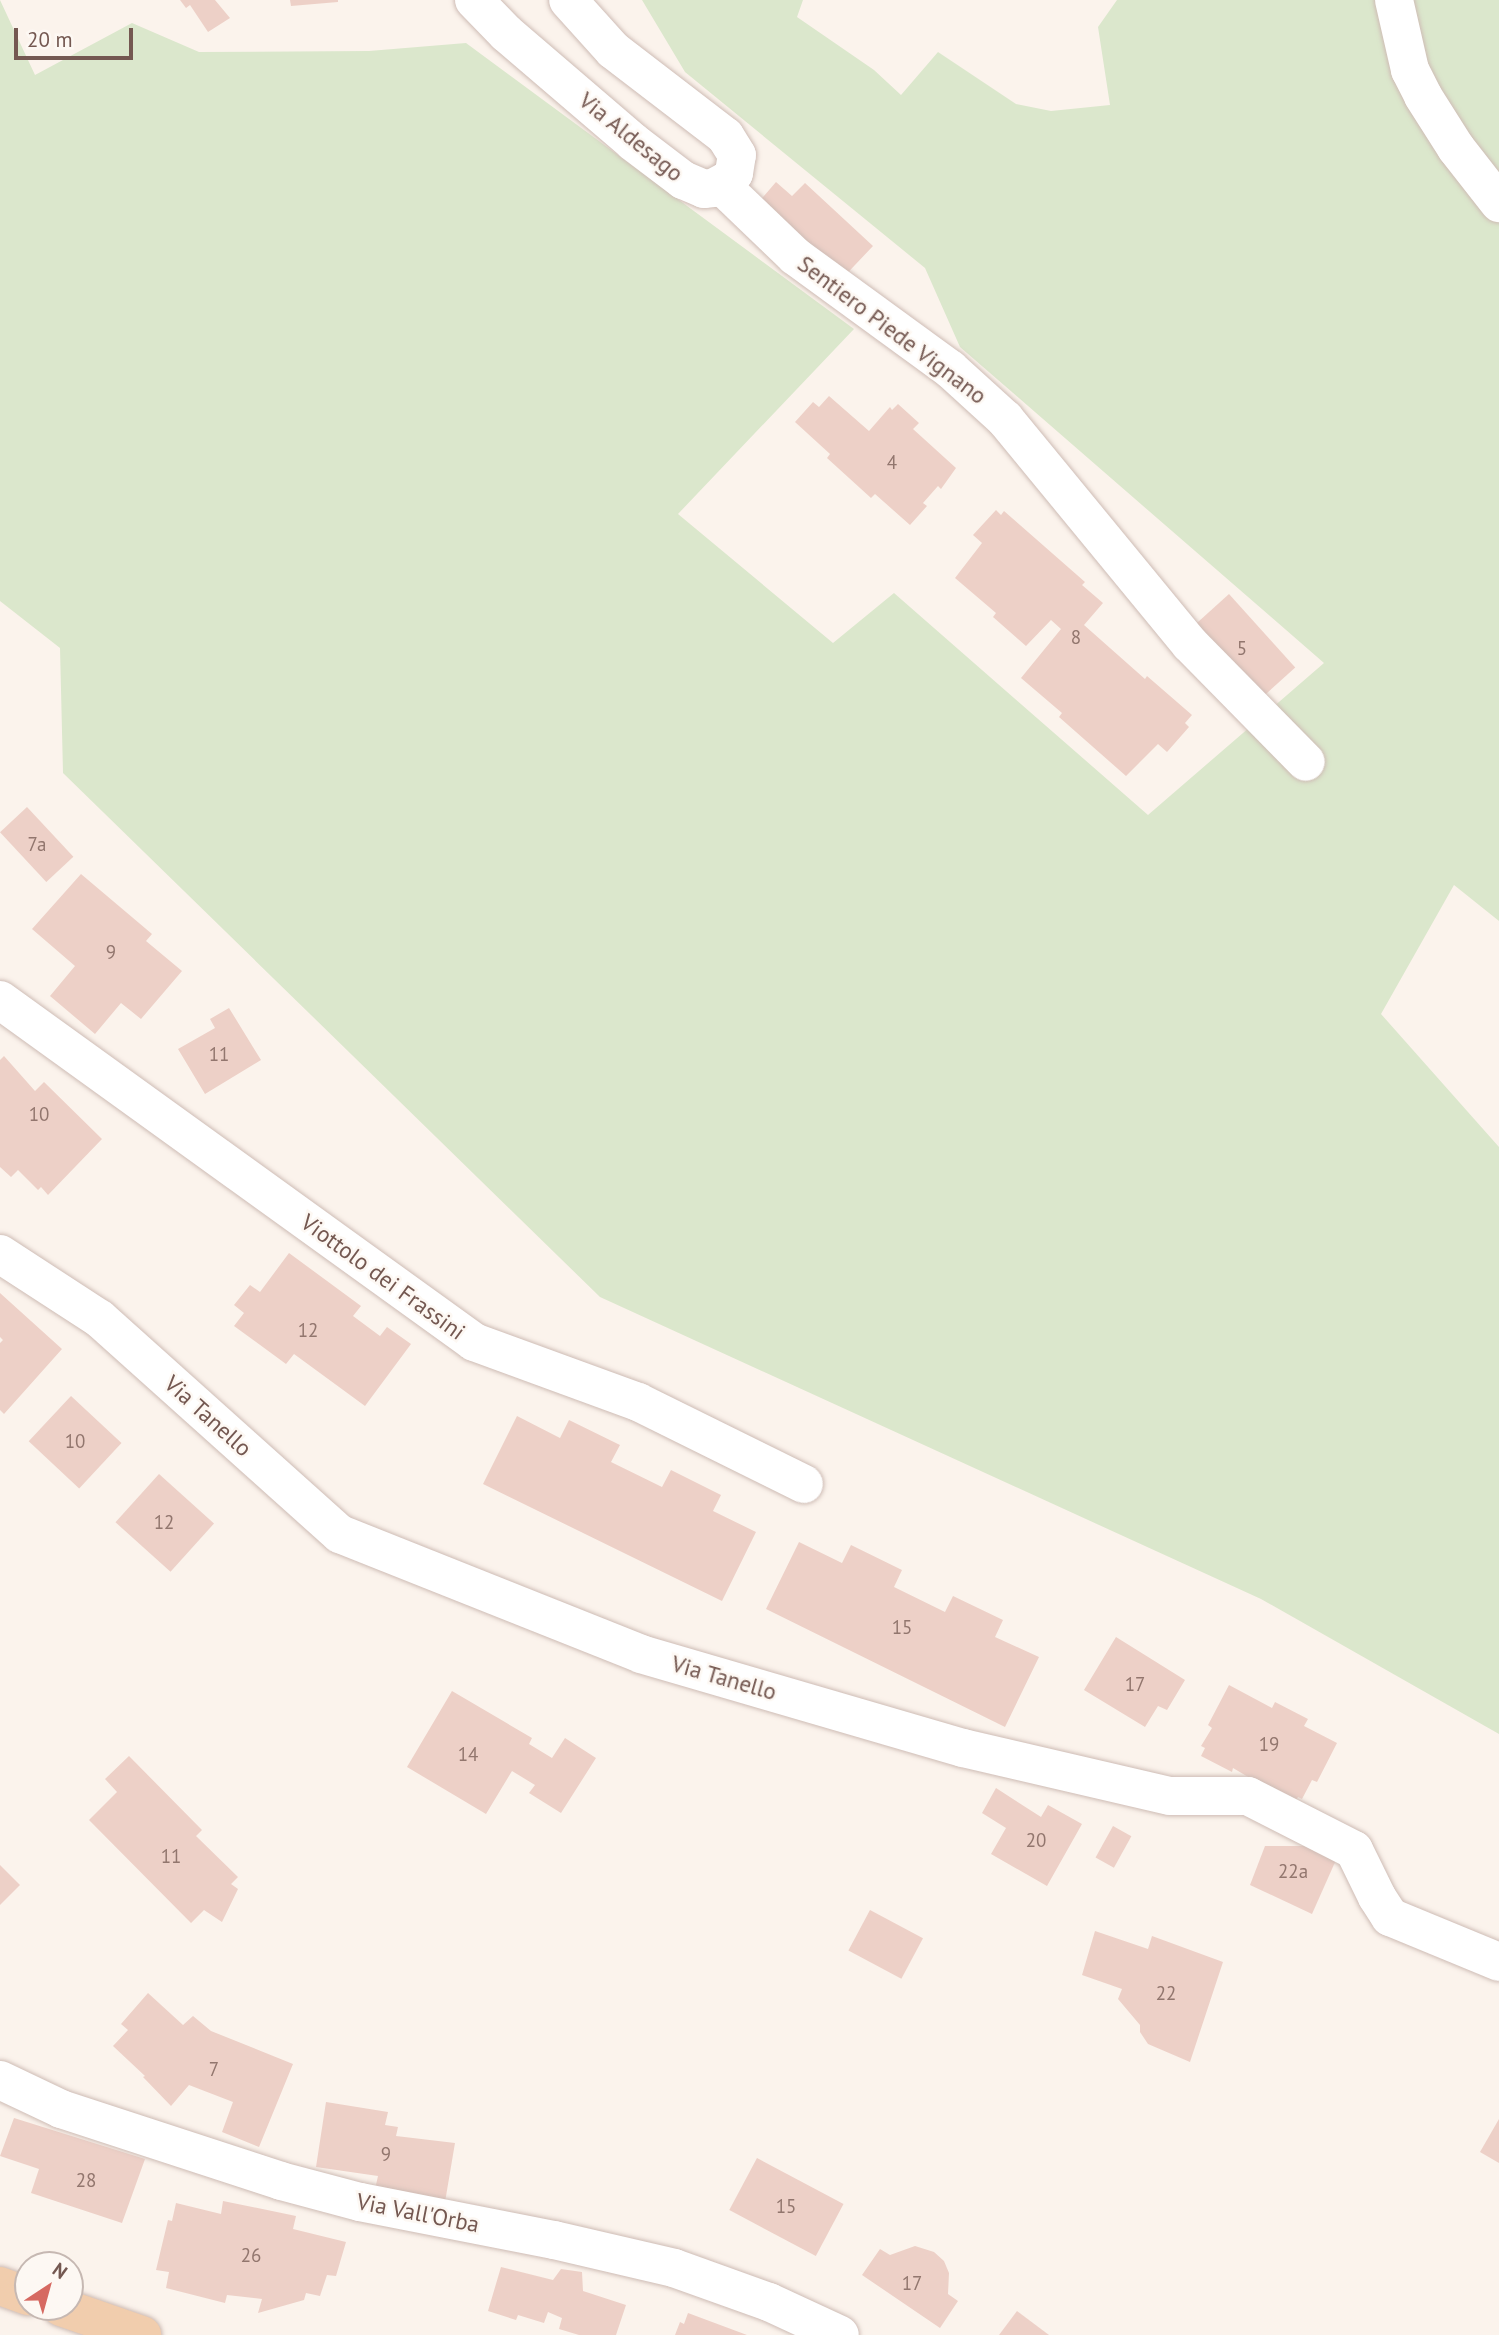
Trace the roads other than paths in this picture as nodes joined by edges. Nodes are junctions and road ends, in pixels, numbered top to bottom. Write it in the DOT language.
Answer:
graph roads {
  1 [pos="474,0"];
  2 [pos="568,0"];
  3 [pos="1394,0"];
  4 [pos="721,185"];
  5 [pos="1499,203"];
  6 [pos="1306,762"];
  7 [pos="0,1000"];
  8 [pos="0,1254"];
  9 [pos="804,1484"];
  10 [pos="1499,1962"];
  11 [pos="0,2080"];
  12 [pos="84,2315"];
  13 [pos="142,2335"];
  14 [pos="839,2335"];
  1 -- 4 [label="street, Via Aldesago"];
  2 -- 4 [label="street"];
  3 -- 5 [label="street"];
  4 -- 6 [label="street, Sentiero Piede Vignano"];
  7 -- 9 [label="street, Viottolo dei Frassini"];
  8 -- 10 [label="street, Via Tanello"];
  11 -- 14 [label="street, Via Vall'Orba"];
  12 -- 13 [label="main road"];
}
